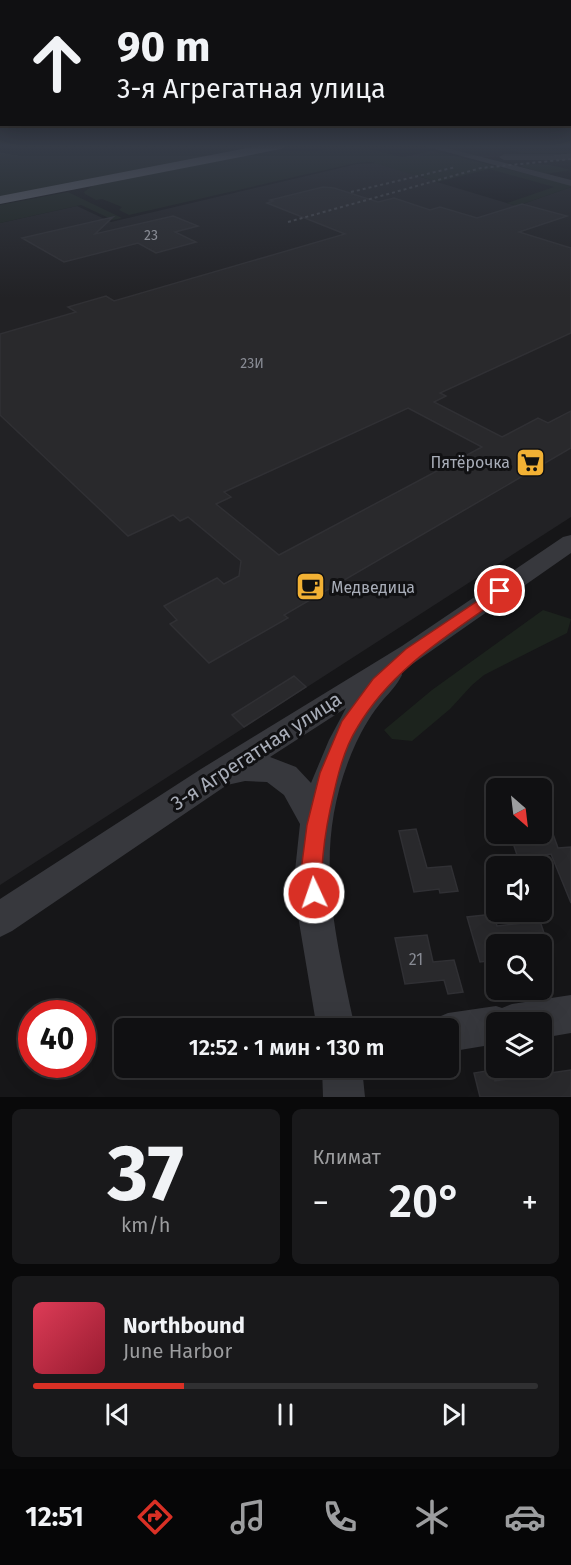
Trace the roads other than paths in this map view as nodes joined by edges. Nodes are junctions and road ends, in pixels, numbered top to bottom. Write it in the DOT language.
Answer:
graph roads {
  1 [pos="19,196"];
  2 [pos="0,200"];
  3 [pos="571,542"];
  4 [pos="411,653"];
  5 [pos="212,778"];
  6 [pos="317,825"];
  7 [pos="0,919"];
  8 [pos="571,1014"];
  9 [pos="552,1017"];
  10 [pos="334,1018"];
  11 [pos="486,1027"];
  12 [pos="459,1031"];
  13 [pos="343,1078"];
  14 [pos="344,1097"];
  1 -- 2 [label="highway"];
  3 -- 4 [label="street, 3-я Агрегатная улица"];
  4 -- 5 [label="street, 3-я Агрегатная улица"];
  4 -- 6 [label="street"];
  5 -- 6 [label="street"];
  5 -- 7 [label="street, 3-я Агрегатная улица"];
  6 -- 10 [label="street"];
  8 -- 9 [label="street"];
  11 -- 12 [label="street"];
  13 -- 14 [label="street"];
}
